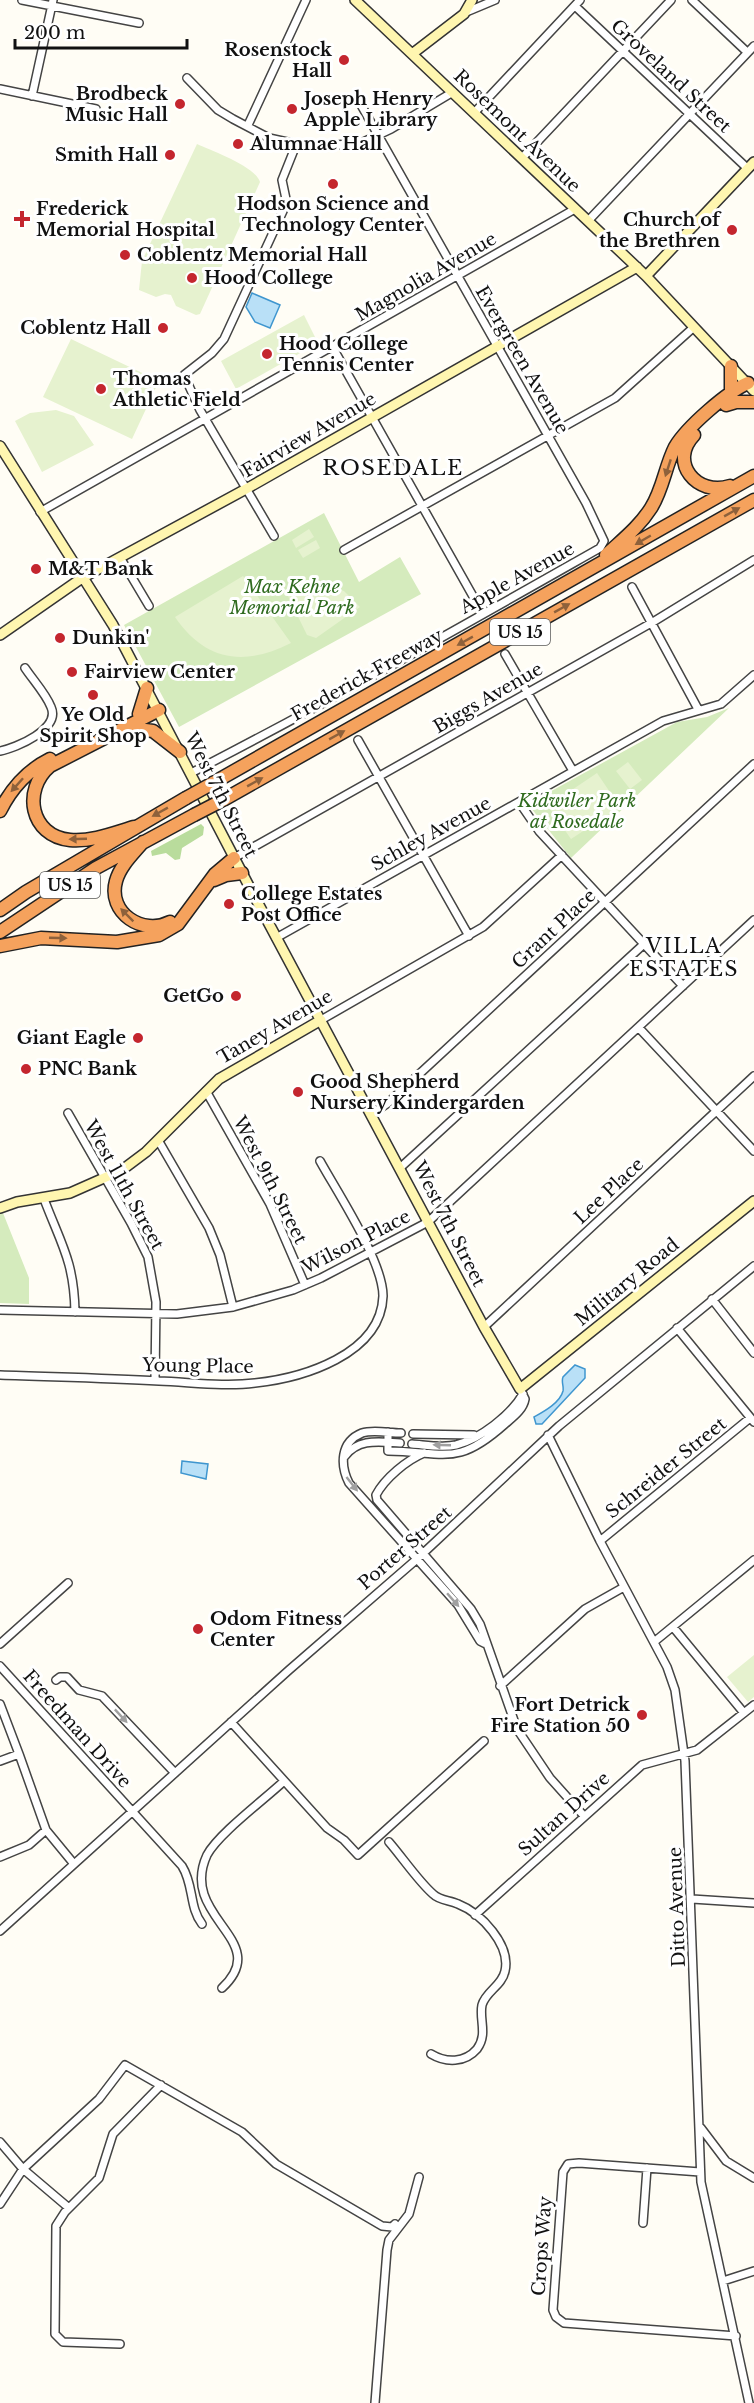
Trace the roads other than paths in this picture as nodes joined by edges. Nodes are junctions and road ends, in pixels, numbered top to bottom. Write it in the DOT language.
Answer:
graph roads {
  1 [pos="22,0"];
  2 [pos="306,0"];
  3 [pos="355,0"];
  4 [pos="472,0"];
  5 [pos="495,0"];
  6 [pos="671,0"];
  7 [pos="692,0"];
  8 [pos="52,3"];
  9 [pos="577,3"];
  10 [pos="464,14"];
  11 [pos="138,23"];
  12 [pos="754,46"];
  13 [pos="622,52"];
  14 [pos="747,52"];
  15 [pos="412,54"];
  16 [pos="187,78"];
  17 [pos="0,89"];
  18 [pos="453,92"];
  19 [pos="32,96"];
  20 [pos="356,96"];
  21 [pos="96,109"];
  22 [pos="474,113"];
  23 [pos="689,116"];
  24 [pos="248,125"];
  25 [pos="379,135"];
  26 [pos="296,145"];
  27 [pos="522,158"];
  28 [pos="751,165"];
  29 [pos="575,209"];
  30 [pos="588,221"];
  31 [pos="637,267"];
  32 [pos="646,276"];
  33 [pos="458,277"];
  34 [pos="694,327"];
  35 [pos="496,347"];
  36 [pos="333,348"];
  37 [pos="731,366"];
  38 [pos="752,383"];
  39 [pos="731,393"];
  40 [pos="754,402"];
  41 [pos="726,405"];
  42 [pos="372,417"];
  43 [pos="206,419"];
  44 [pos="548,436"];
  45 [pos="0,446"];
  46 [pos="751,478"];
  47 [pos="246,489"];
  48 [pos="754,500"];
  49 [pos="422,506"];
  50 [pos="40,512"];
  51 [pos="274,536"];
  52 [pos="603,545"];
  53 [pos="344,550"];
  54 [pos="121,559"];
  55 [pos="754,560"];
  56 [pos="595,567"];
  57 [pos="82,579"];
  58 [pos="632,587"];
  59 [pos="149,606"];
  60 [pos="483,614"];
  61 [pos="652,622"];
  62 [pos="0,635"];
  63 [pos="505,654"];
  64 [pos="25,668"];
  65 [pos="754,675"];
  66 [pos="147,688"];
  67 [pos="527,692"];
  68 [pos="698,709"];
  69 [pos="159,710"];
  70 [pos="139,714"];
  71 [pos="129,728"];
  72 [pos="358,740"];
  73 [pos="0,751"];
  74 [pos="180,752"];
  75 [pos="754,764"];
  76 [pos="573,771"];
  77 [pos="191,773"];
  78 [pos="379,777"];
  79 [pos="519,802"];
  80 [pos="0,811"];
  81 [pos="134,827"];
  82 [pos="143,842"];
  83 [pos="423,855"];
  84 [pos="561,855"];
  85 [pos="234,858"];
  86 [pos="242,873"];
  87 [pos="210,882"];
  88 [pos="606,901"];
  89 [pos="0,910"];
  90 [pos="754,920"];
  91 [pos="0,932"];
  92 [pos="469,936"];
  93 [pos="276,938"];
  94 [pos="644,944"];
  95 [pos="0,946"];
  96 [pos="683,986"];
  97 [pos="321,1020"];
  98 [pos="639,1028"];
  99 [pos="754,1076"];
  100 [pos="206,1091"];
  101 [pos="717,1111"];
  102 [pos="68,1113"];
  103 [pos="372,1114"];
  104 [pos="158,1140"];
  105 [pos="754,1151"];
  106 [pos="320,1161"];
  107 [pos="401,1167"];
  108 [pos="105,1179"];
  109 [pos="44,1199"];
  110 [pos="754,1201"];
  111 [pos="0,1208"];
  112 [pos="428,1222"];
  113 [pos="370,1254"];
  114 [pos="754,1266"];
  115 [pos="305,1285"];
  116 [pos="712,1299"];
  117 [pos="232,1307"];
  118 [pos="0,1310"];
  119 [pos="75,1312"];
  120 [pos="156,1313"];
  121 [pos="484,1327"];
  122 [pos="677,1328"];
  123 [pos="754,1353"];
  124 [pos="0,1375"];
  125 [pos="155,1380"];
  126 [pos="522,1391"];
  127 [pos="752,1420"];
  128 [pos="388,1432"];
  129 [pos="400,1433"];
  130 [pos="482,1433"];
  131 [pos="413,1434"];
  132 [pos="548,1435"];
  133 [pos="388,1442"];
  134 [pos="400,1443"];
  135 [pos="412,1444"];
  136 [pos="424,1453"];
  137 [pos="343,1460"];
  138 [pos="600,1541"];
  139 [pos="423,1553"];
  140 [pos="417,1559"];
  141 [pos="754,1560"];
  142 [pos="68,1583"];
  143 [pos="624,1587"];
  144 [pos="673,1627"];
  145 [pos="654,1642"];
  146 [pos="484,1643"];
  147 [pos="0,1644"];
  148 [pos="0,1666"];
  149 [pos="56,1680"];
  150 [pos="500,1686"];
  151 [pos="0,1704"];
  152 [pos="754,1705"];
  153 [pos="744,1713"];
  154 [pos="231,1722"];
  155 [pos="484,1741"];
  156 [pos="19,1754"];
  157 [pos="684,1756"];
  158 [pos="0,1761"];
  159 [pos="175,1773"];
  160 [pos="284,1781"];
  161 [pos="132,1812"];
  162 [pos="585,1816"];
  163 [pos="46,1830"];
  164 [pos="388,1842"];
  165 [pos="0,1857"];
  166 [pos="74,1864"];
  167 [pos="692,1899"];
  168 [pos="754,1903"];
  169 [pos="475,1915"];
  170 [pos="202,1924"];
  171 [pos="0,1931"];
  172 [pos="222,1988"];
  173 [pos="431,2054"];
  174 [pos="161,2085"];
  175 [pos="700,2125"];
  176 [pos="0,2142"];
  177 [pos="713,2147"];
  178 [pos="700,2152"];
  179 [pos="647,2168"];
  180 [pos="23,2169"];
  181 [pos="700,2172"];
  182 [pos="419,2177"];
  183 [pos="754,2178"];
  184 [pos="0,2205"];
  185 [pos="69,2208"];
  186 [pos="643,2223"];
  187 [pos="394,2224"];
  188 [pos="754,2271"];
  189 [pos="723,2281"];
  190 [pos="736,2336"];
  191 [pos="120,2344"];
  192 [pos="375,2403"];
  193 [pos="749,2403"];
  1 -- 8 [label="street"];
  2 -- 24 [label="street"];
  3 -- 15 [label="street, Rosemont Avenue"];
  4 -- 10 [label="street"];
  5 -- 10 [label="street"];
  6 -- 13 [label="street"];
  7 -- 14 [label="street"];
  8 -- 11 [label="street"];
  8 -- 19 [label="street"];
  9 -- 13 [label="street, Groveland Street"];
  9 -- 22 [label="street"];
  10 -- 15 [label="street"];
  12 -- 14 [label="street"];
  13 -- 23 [label="street, Groveland Street"];
  13 -- 27 [label="street"];
  14 -- 23 [label="street"];
  15 -- 18 [label="street, Rosemont Avenue"];
  16 -- 24 [label="street"];
  17 -- 19 [label="street"];
  18 -- 22 [label="street, Rosemont Avenue"];
  18 -- 25 [label="street"];
  19 -- 21 [label="street"];
  20 -- 25 [label="street, Evergreen Avenue"];
  22 -- 27 [label="street, Rosemont Avenue"];
  23 -- 28 [label="street, Groveland Street"];
  23 -- 30 [label="street"];
  24 -- 26 [label="street"];
  25 -- 26 [label="street"];
  25 -- 33 [label="street, Evergreen Avenue"];
  26 -- 43 [label="street"];
  27 -- 29 [label="street, Rosemont Avenue"];
  28 -- 32 [label="street"];
  29 -- 30 [label="street, Rosemont Avenue"];
  29 -- 33 [label="street, Magnolia Avenue"];
  30 -- 31 [label="street, Rosemont Avenue"];
  31 -- 32 [label="street, Rosemont Avenue"];
  31 -- 35 [label="street, Fairview Avenue"];
  32 -- 34 [label="street, Rosemont Avenue"];
  33 -- 35 [label="street, Evergreen Avenue"];
  33 -- 36 [label="street, Magnolia Avenue"];
  34 -- 37 [label="street, Rosemont Avenue"];
  34 -- 44 [label="street"];
  35 -- 42 [label="street, Fairview Avenue"];
  35 -- 44 [label="street, Evergreen Avenue"];
  36 -- 42 [label="street"];
  36 -- 43 [label="street, Magnolia Avenue"];
  37 -- 38 [label="street, Rosemont Avenue"];
  37 -- 39 [label="highway"];
  38 -- 39 [label="highway"];
  38 -- 41 [label="highway"];
  39 -- 56 [label="highway, one-way"];
  40 -- 41 [label="highway"];
  41 -- 46 [label="highway"];
  42 -- 47 [label="street, Fairview Avenue"];
  42 -- 49 [label="street"];
  43 -- 47 [label="street"];
  43 -- 50 [label="street, Magnolia Avenue"];
  44 -- 49 [label="street"];
  44 -- 52 [label="street, Evergreen Avenue"];
  45 -- 50 [label="street, West 7th Street"];
  46 -- 56 [label="highway, Frederick Freeway / US 15, one-way"];
  47 -- 51 [label="street"];
  47 -- 54 [label="street, Fairview Avenue"];
  82 -- 48 [label="highway, Frederick Freeway / US 15, one-way, bridge"];
  49 -- 53 [label="street"];
  49 -- 60 [label="street"];
  50 -- 57 [label="street, West 7th Street"];
  52 -- 60 [label="street, Apple Avenue"];
  54 -- 57 [label="street, Fairview Avenue"];
  54 -- 59 [label="street"];
  55 -- 61 [label="street, Biggs Avenue"];
  56 -- 81 [label="highway, Frederick Freeway / US 15, one-way, bridge"];
  57 -- 62 [label="street, Fairview Avenue"];
  57 -- 66 [label="street, West 7th Street"];
  58 -- 61 [label="street"];
  60 -- 77 [label="street, Apple Avenue"];
  61 -- 67 [label="street, Biggs Avenue"];
  61 -- 68 [label="street"];
  63 -- 67 [label="street"];
  64 -- 73 [label="street"];
  65 -- 68 [label="street"];
  66 -- 69 [label="street, West 7th Street"];
  66 -- 70 [label="highway"];
  67 -- 76 [label="street"];
  67 -- 78 [label="street, Biggs Avenue"];
  68 -- 76 [label="street, Schley Avenue"];
  69 -- 70 [label="highway"];
  69 -- 71 [label="highway"];
  69 -- 74 [label="street, West 7th Street"];
  70 -- 80 [label="highway, one-way"];
  71 -- 74 [label="highway"];
  81 -- 71 [label="highway, one-way"];
  72 -- 78 [label="street"];
  74 -- 77 [label="street, West 7th Street"];
  75 -- 88 [label="street, Grant Place"];
  76 -- 79 [label="street, Schley Avenue"];
  77 -- 85 [label="street, West 7th Street"];
  78 -- 83 [label="street"];
  78 -- 85 [label="street, Biggs Avenue"];
  79 -- 83 [label="street, Schley Avenue"];
  79 -- 84 [label="street"];
  81 -- 89 [label="highway, Frederick Freeway / US 15"];
  85 -- 82 [label="highway, one-way"];
  82 -- 91 [label="highway, Frederick Freeway / US 15"];
  83 -- 92 [label="street"];
  83 -- 93 [label="street, Schley Avenue"];
  84 -- 88 [label="street"];
  84 -- 92 [label="street, Taney Avenue"];
  85 -- 86 [label="street, West 7th Street"];
  85 -- 87 [label="highway"];
  86 -- 87 [label="highway"];
  86 -- 93 [label="street, West 7th Street"];
  95 -- 87 [label="highway, one-way"];
  88 -- 94 [label="street"];
  88 -- 103 [label="street, Grant Place"];
  90 -- 96 [label="street, Wilson Place"];
  92 -- 97 [label="street, Taney Avenue"];
  93 -- 97 [label="street, West 7th Street"];
  94 -- 96 [label="street"];
  94 -- 107 [label="street"];
  96 -- 98 [label="street, Wilson Place"];
  97 -- 100 [label="street, Taney Avenue"];
  97 -- 103 [label="street, West 7th Street"];
  98 -- 101 [label="street"];
  98 -- 112 [label="street, Wilson Place"];
  99 -- 101 [label="street, Lee Place"];
  100 -- 104 [label="street, Taney Avenue"];
  100 -- 115 [label="street, West 9th Street"];
  101 -- 105 [label="street"];
  101 -- 121 [label="street, Lee Place"];
  102 -- 108 [label="street, West 11th Street"];
  103 -- 107 [label="street, West 7th Street"];
  104 -- 108 [label="street, Taney Avenue"];
  104 -- 117 [label="street"];
  106 -- 113 [label="street, Young Place"];
  107 -- 112 [label="street, West 7th Street"];
  108 -- 109 [label="street, Taney Avenue"];
  108 -- 120 [label="street, West 11th Street"];
  109 -- 111 [label="street, Taney Avenue"];
  109 -- 119 [label="street"];
  110 -- 126 [label="street, Military Road"];
  112 -- 113 [label="street, Wilson Place"];
  112 -- 121 [label="street, West 7th Street"];
  113 -- 115 [label="street, Wilson Place"];
  113 -- 125 [label="street, Young Place"];
  114 -- 116 [label="street, Porter Street"];
  115 -- 117 [label="street, Wilson Place"];
  116 -- 122 [label="street, Porter Street"];
  116 -- 123 [label="street"];
  117 -- 120 [label="street, Wilson Place"];
  118 -- 119 [label="street, Wilson Place"];
  119 -- 120 [label="street, Wilson Place"];
  120 -- 125 [label="street, West 11th Street"];
  121 -- 126 [label="street, West 7th Street"];
  122 -- 127 [label="street"];
  122 -- 132 [label="street, Porter Street"];
  124 -- 125 [label="street, Young Place"];
  126 -- 130 [label="street"];
  126 -- 136 [label="street"];
  127 -- 138 [label="street, Schreider Street"];
  128 -- 129 [label="street"];
  128 -- 133 [label="street"];
  128 -- 137 [label="street"];
  130 -- 131 [label="street"];
  130 -- 135 [label="street, one-way"];
  132 -- 138 [label="street, Ditto Avenue"];
  132 -- 139 [label="street, Porter Street"];
  133 -- 134 [label="street"];
  133 -- 136 [label="street"];
  133 -- 137 [label="street"];
  136 -- 139 [label="street"];
  137 -- 140 [label="street, one-way"];
  138 -- 143 [label="street, Ditto Avenue"];
  139 -- 140 [label="street, Porter Street"];
  139 -- 146 [label="street"];
  140 -- 146 [label="street, one-way"];
  140 -- 154 [label="street, Porter Street"];
  141 -- 144 [label="street"];
  142 -- 147 [label="street"];
  143 -- 145 [label="street, Ditto Avenue"];
  143 -- 150 [label="street"];
  144 -- 145 [label="street"];
  144 -- 153 [label="street"];
  145 -- 157 [label="street, Ditto Avenue"];
  146 -- 150 [label="street"];
  148 -- 161 [label="street, Freedman Drive"];
  149 -- 159 [label="street, Freedman Drive, one-way"];
  150 -- 162 [label="street"];
  151 -- 156 [label="street"];
  152 -- 153 [label="street"];
  153 -- 157 [label="street"];
  154 -- 159 [label="street, Porter Street"];
  154 -- 160 [label="street"];
  155 -- 160 [label="street"];
  156 -- 158 [label="street"];
  156 -- 163 [label="street"];
  157 -- 162 [label="street, Sultan Drive"];
  157 -- 167 [label="street, Ditto Avenue"];
  159 -- 161 [label="street, Porter Street"];
  160 -- 172 [label="street"];
  161 -- 166 [label="street, Porter Street"];
  161 -- 170 [label="street, Freedman Drive"];
  162 -- 169 [label="street, Sultan Drive"];
  163 -- 165 [label="street"];
  163 -- 166 [label="street"];
  164 -- 169 [label="street"];
  166 -- 171 [label="street, Porter Street"];
  167 -- 168 [label="street"];
  167 -- 175 [label="street, Ditto Avenue"];
  169 -- 173 [label="street"];
  174 -- 180 [label="street"];
  174 -- 185 [label="street"];
  174 -- 187 [label="street"];
  175 -- 177 [label="street"];
  175 -- 178 [label="street, Ditto Avenue"];
  176 -- 180 [label="street"];
  177 -- 178 [label="street"];
  177 -- 183 [label="street"];
  178 -- 181 [label="street, Ditto Avenue"];
  179 -- 181 [label="street, Crops Way"];
  179 -- 186 [label="street"];
  179 -- 190 [label="street, Crops Way"];
  180 -- 184 [label="street"];
  180 -- 185 [label="street"];
  181 -- 189 [label="street, Ditto Avenue"];
  182 -- 192 [label="street"];
  185 -- 191 [label="street"];
  188 -- 189 [label="street"];
  189 -- 190 [label="street, Ditto Avenue"];
  190 -- 193 [label="street, Ditto Avenue"];
}
